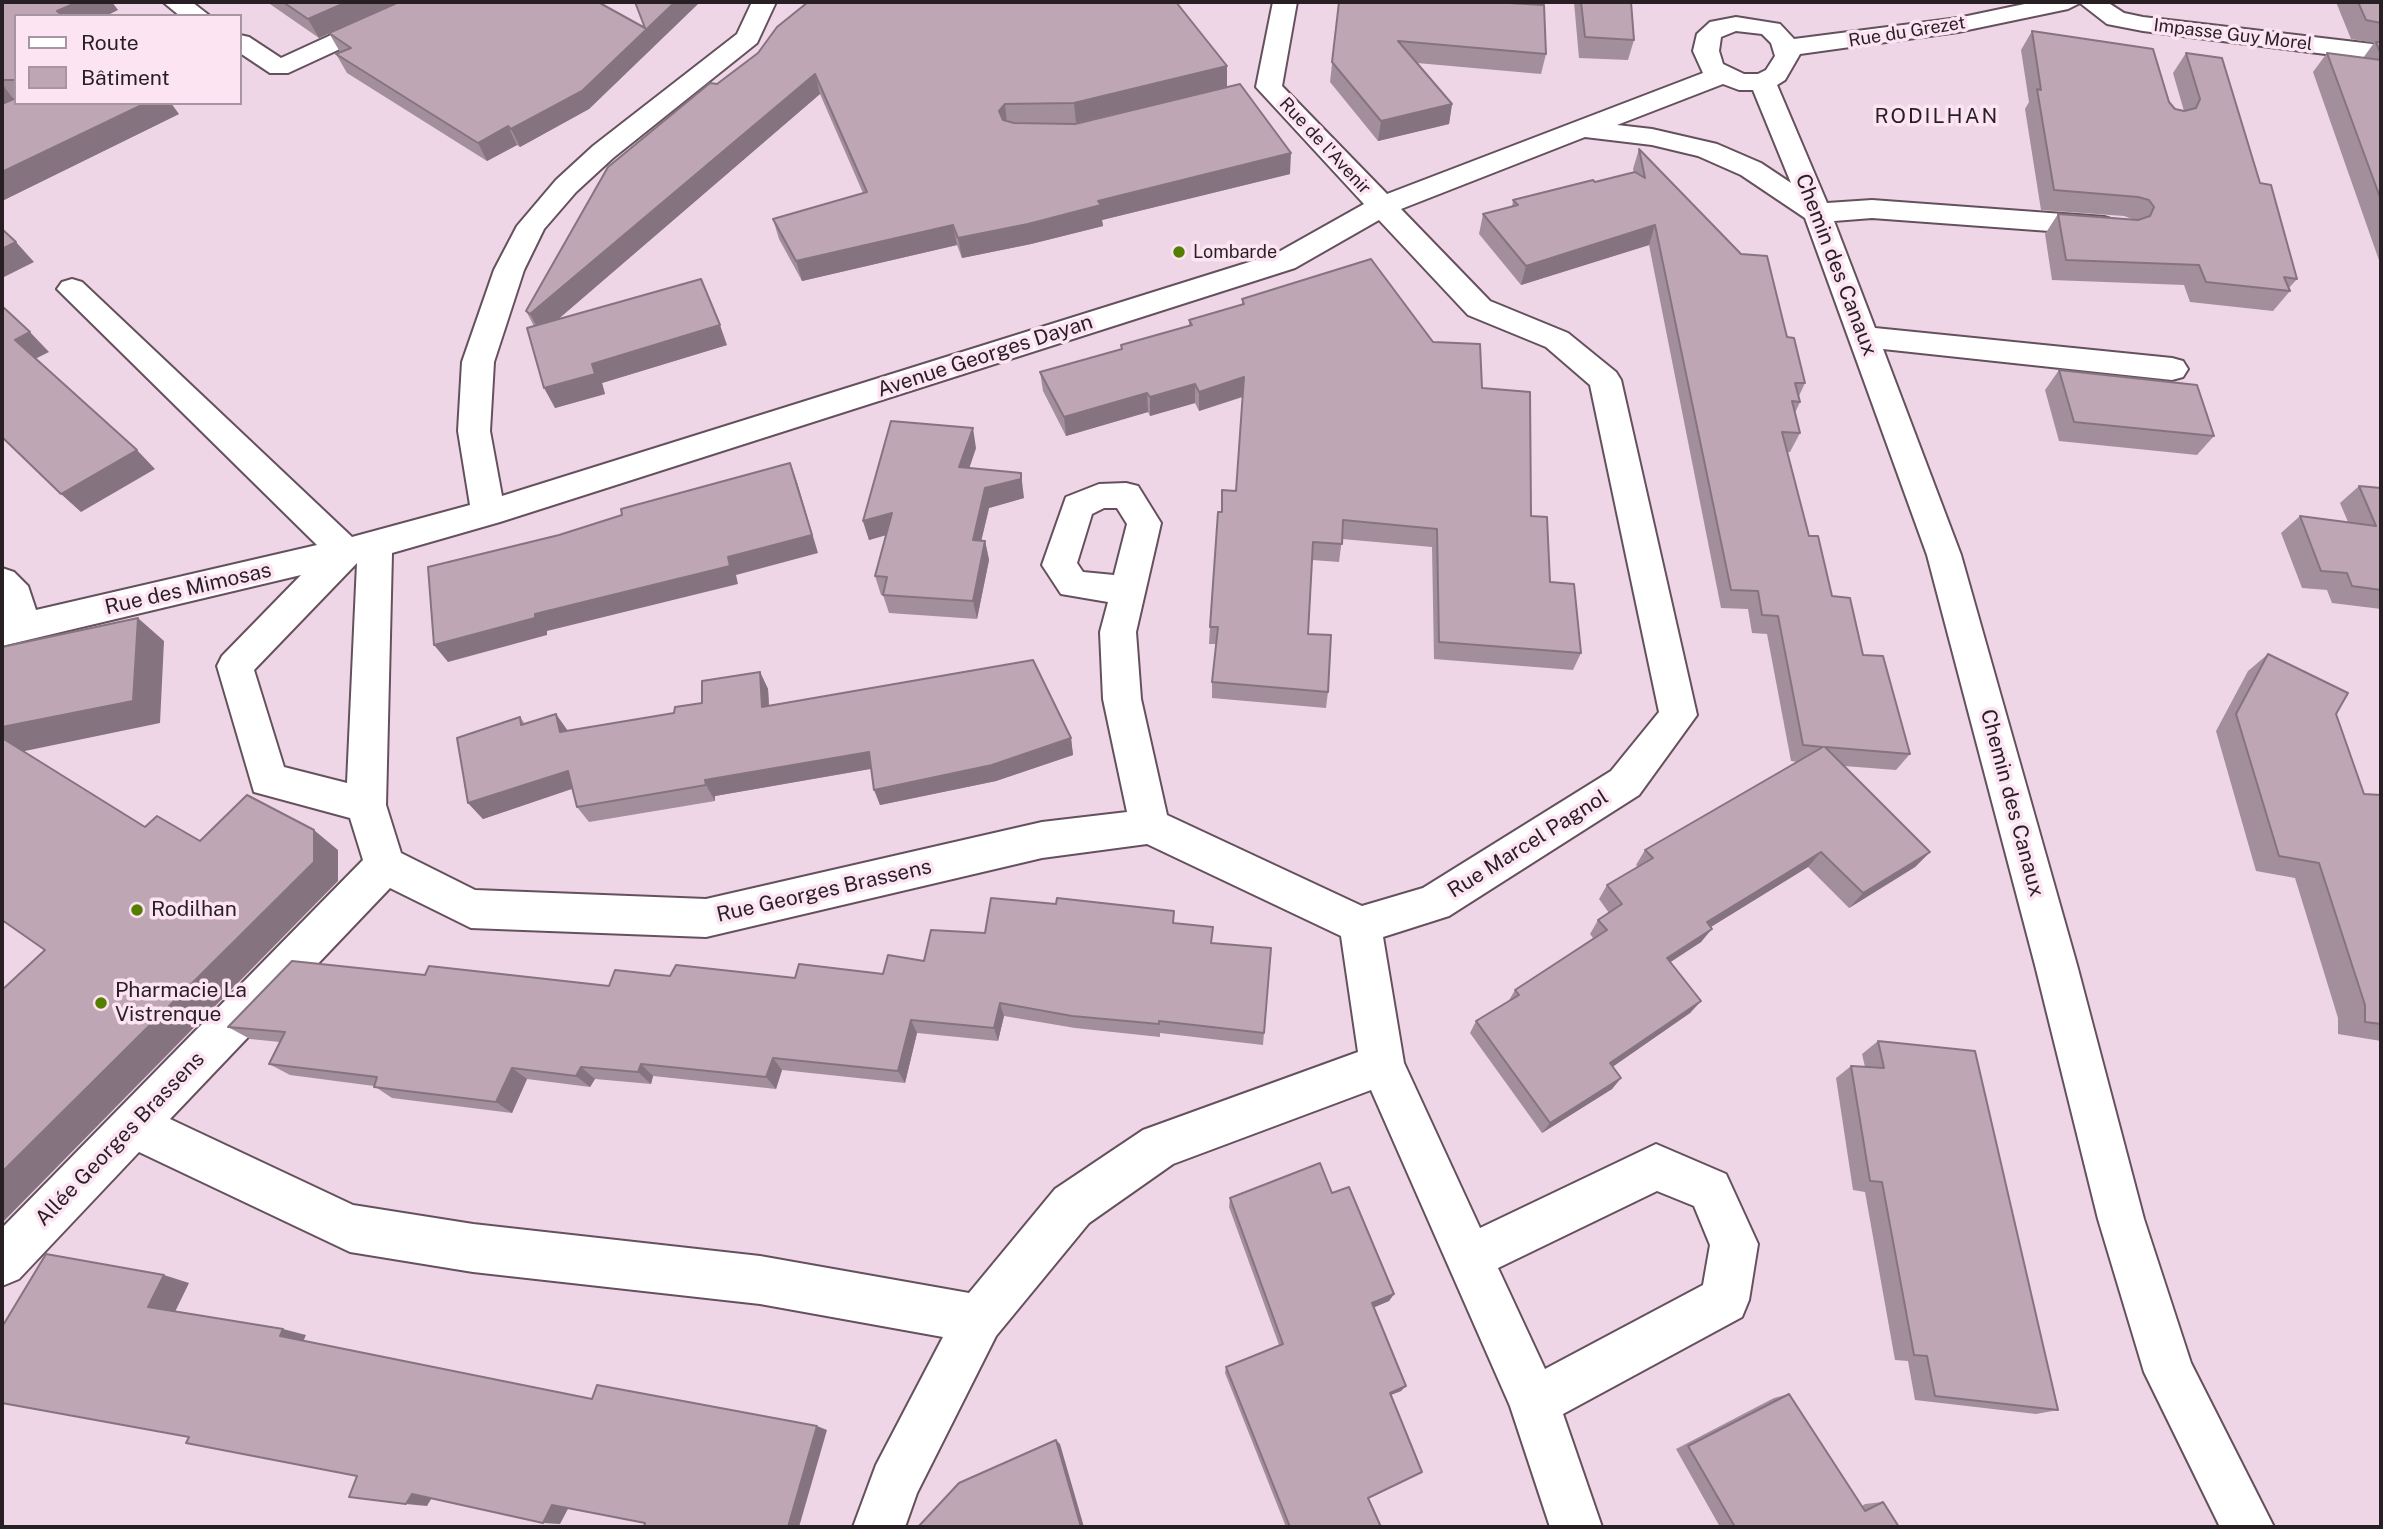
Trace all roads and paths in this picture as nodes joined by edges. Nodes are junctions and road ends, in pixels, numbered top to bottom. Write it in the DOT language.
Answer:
graph roads {
  1 [pos="174,2"];
  2 [pos="422,2"];
  3 [pos="764,2"];
  4 [pos="1285,2"];
  5 [pos="1945,2"];
  6 [pos="2068,2"];
  7 [pos="2091,2"];
  8 [pos="1732,13"];
  9 [pos="195,14"];
  10 [pos="1958,25"];
  11 [pos="242,43"];
  12 [pos="1786,47"];
  13 [pos="2381,53"];
  14 [pos="1722,75"];
  15 [pos="1763,82"];
  16 [pos="1269,87"];
  17 [pos="1242,93"];
  18 [pos="1580,129"];
  19 [pos="1382,206"];
  20 [pos="1817,213"];
  21 [pos="2124,228"];
  22 [pos="72,289"];
  23 [pos="1864,337"];
  24 [pos="2172,369"];
  25 [pos="488,513"];
  26 [pos="360,549"];
  27 [pos="2,582"];
  28 [pos="1126,590"];
  29 [pos="12,630"];
  30 [pos="366,805"];
  31 [pos="1150,826"];
  32 [pos="385,865"];
  33 [pos="1360,925"];
  34 [pos="1382,1065"];
  35 [pos="133,1125"];
  36 [pos="1468,1258"];
  37 [pos="2,1262"];
  38 [pos="979,1319"];
  39 [pos="1534,1402"];
  40 [pos="879,1527"];
  41 [pos="1576,1527"];
  42 [pos="2248,1527"];
  1 -- 9 [label="street"];
  2 -- 11 [label="street"];
  3 -- 25 [label="street"];
  4 -- 16 [label="street, Rue de l'Avenir"];
  5 -- 10 [label="street"];
  6 -- 10 [label="street, Rue du Grezet"];
  7 -- 13 [label="street, Impasse Guy Morel"];
  8 -- 12 [label="street"];
  8 -- 14 [label="street"];
  10 -- 12 [label="street, Rue du Grezet"];
  12 -- 15 [label="street"];
  14 -- 15 [label="street"];
  14 -- 18 [label="street, Avenue Georges Dayan"];
  15 -- 20 [label="street, Chemin des Canaux"];
  16 -- 17 [label="street"];
  16 -- 19 [label="street, Rue de l'Avenir"];
  18 -- 19 [label="street, Avenue Georges Dayan"];
  18 -- 20 [label="street, Avenue Georges Dayan"];
  19 -- 25 [label="street, Avenue Georges Dayan"];
  19 -- 33 [label="street, Rue Marcel Pagnol"];
  20 -- 21 [label="street"];
  20 -- 23 [label="street, Chemin des Canaux"];
  22 -- 26 [label="street"];
  23 -- 24 [label="street"];
  23 -- 42 [label="street, Chemin des Canaux"];
  25 -- 26 [label="street, Avenue Georges Dayan"];
  26 -- 29 [label="street, Rue des Mimosas"];
  26 -- 30 [label="street"];
  26 -- 30 [label="street"];
  27 -- 29 [label="street"];
  28 -- 31 [label="street"];
  30 -- 32 [label="street"];
  31 -- 32 [label="street, Rue Georges Brassens"];
  31 -- 33 [label="street"];
  32 -- 35 [label="street, Allée Georges Brassens"];
  33 -- 34 [label="street"];
  34 -- 36 [label="street"];
  34 -- 38 [label="street"];
  35 -- 37 [label="street, Allée Georges Brassens"];
  35 -- 38 [label="street"];
  36 -- 39 [label="street"];
  36 -- 39 [label="street"];
  38 -- 40 [label="street"];
  39 -- 41 [label="street"];
}
